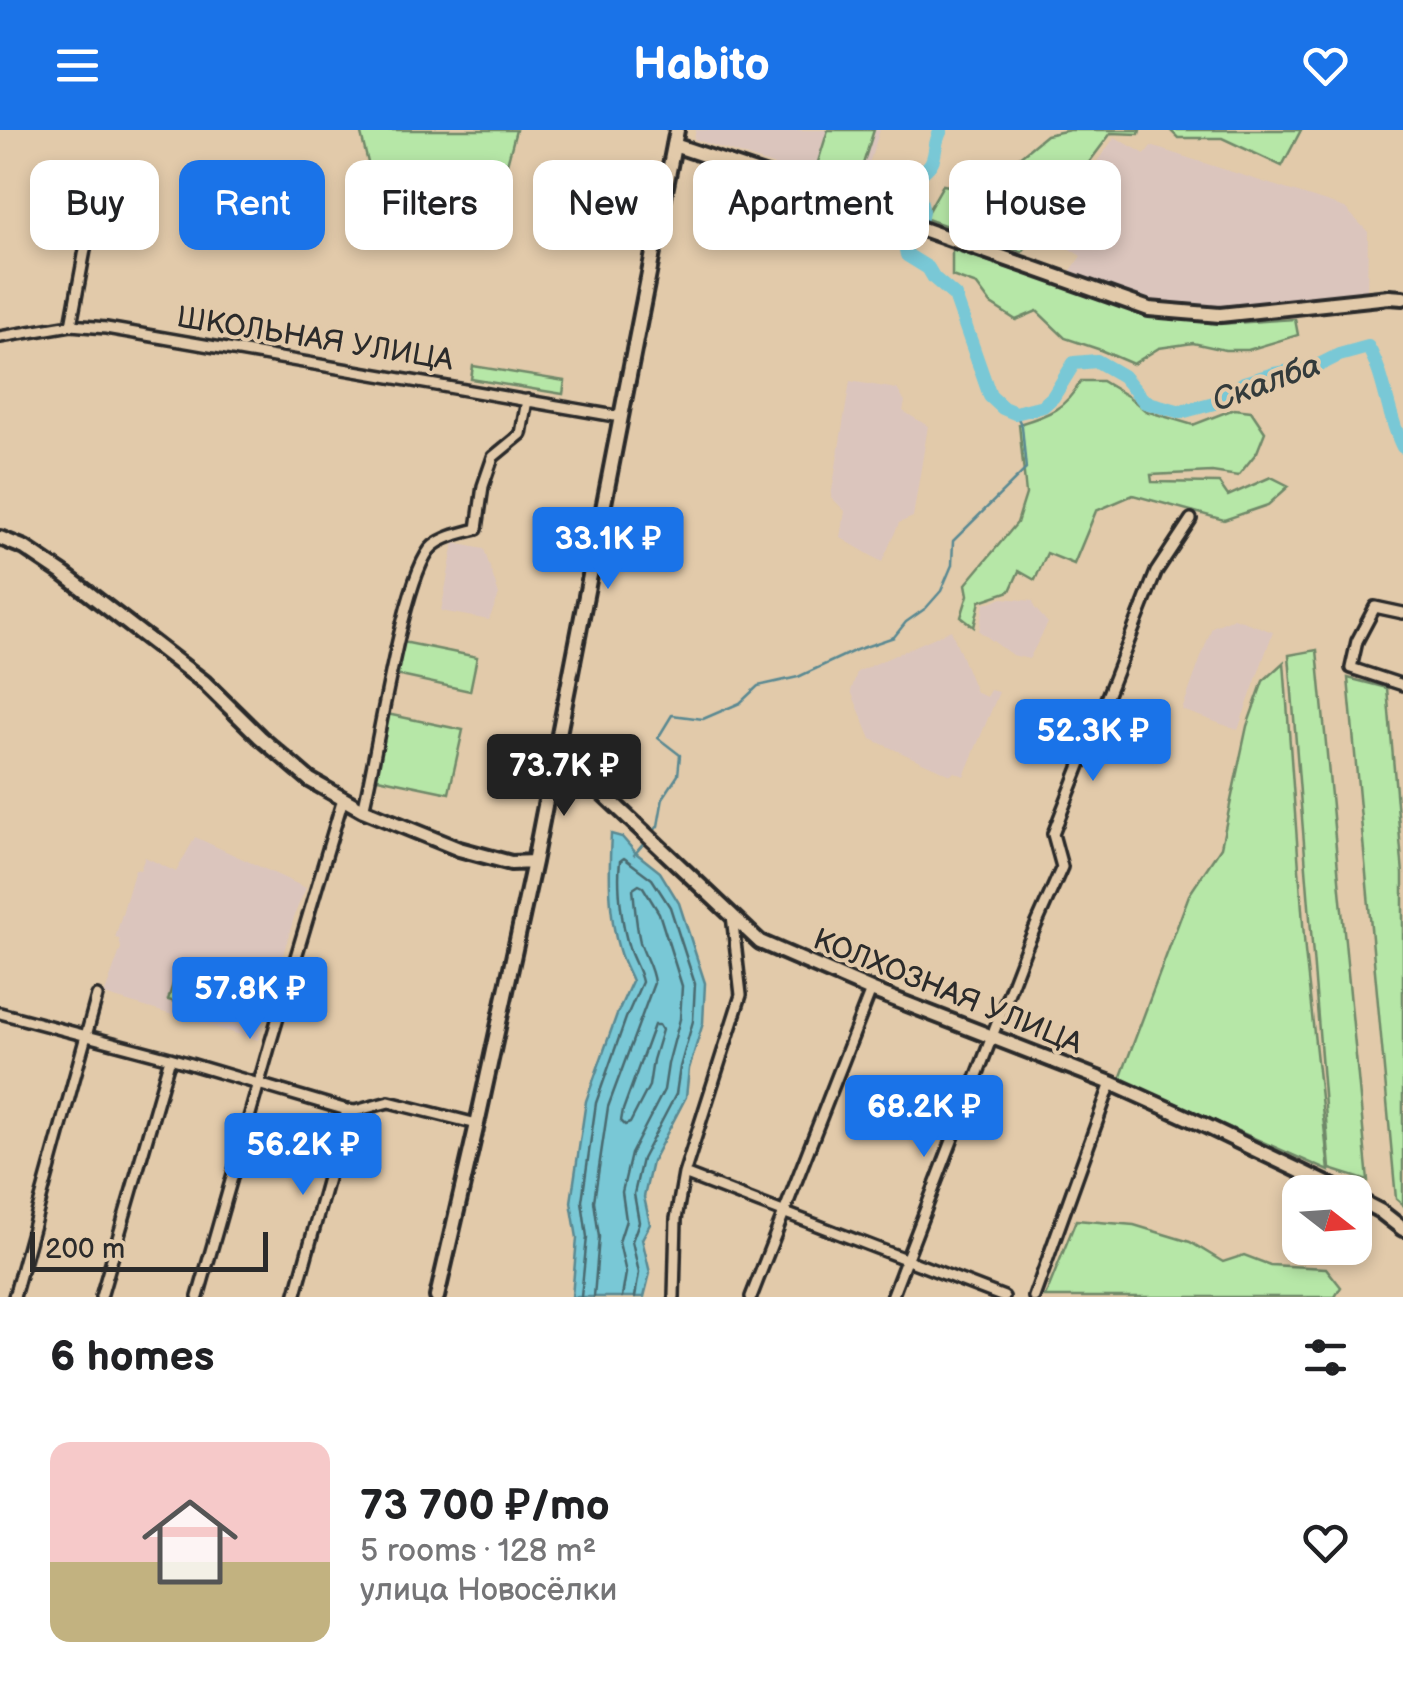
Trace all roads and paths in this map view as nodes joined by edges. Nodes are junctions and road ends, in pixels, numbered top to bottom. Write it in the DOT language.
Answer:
graph roads {
  1 [pos="677,130"];
  2 [pos="674,145"];
  3 [pos="84,250"];
  4 [pos="1403,298"];
  5 [pos="71,325"];
  6 [pos="0,336"];
  7 [pos="527,400"];
  8 [pos="621,417"];
  9 [pos="1191,519"];
  10 [pos="0,538"];
  11 [pos="1403,613"];
  12 [pos="1403,685"];
  13 [pos="559,735"];
  14 [pos="552,768"];
  15 [pos="578,770"];
  16 [pos="343,800"];
  17 [pos="363,810"];
  18 [pos="534,862"];
  19 [pos="732,914"];
  20 [pos="872,990"];
  21 [pos="97,996"];
  22 [pos="0,1012"];
  23 [pos="85,1034"];
  24 [pos="992,1037"];
  25 [pos="170,1058"];
  26 [pos="259,1083"];
  27 [pos="1111,1083"];
  28 [pos="348,1110"];
  29 [pos="477,1124"];
  30 [pos="684,1174"];
  31 [pos="1309,1175"];
  32 [pos="1372,1207"];
  33 [pos="784,1213"];
  34 [pos="1403,1229"];
  35 [pos="906,1260"];
  36 [pos="14,1297"];
  37 [pos="101,1297"];
  38 [pos="198,1297"];
  39 [pos="295,1297"];
  40 [pos="436,1297"];
  41 [pos="674,1297"];
  42 [pos="751,1297"];
  43 [pos="892,1297"];
  44 [pos="1004,1297"];
  45 [pos="1034,1297"];
  1 -- 2 [label="street"];
  2 -- 4 [label="street"];
  2 -- 8 [label="street"];
  3 -- 5 [label="street"];
  5 -- 6 [label="street, ШКОЛЬНАЯ УЛИЦА"];
  5 -- 7 [label="street, ШКОЛЬНАЯ УЛИЦА"];
  7 -- 8 [label="street, ШКОЛЬНАЯ УЛИЦА"];
  7 -- 17 [label="street"];
  8 -- 13 [label="street"];
  9 -- 24 [label="street"];
  10 -- 16 [label="street"];
  11 -- 12 [label="street"];
  13 -- 14 [label="street"];
  13 -- 15 [label="street, КОЛХОЗНАЯ УЛИЦА"];
  14 -- 15 [label="street"];
  14 -- 18 [label="street"];
  15 -- 19 [label="street, КОЛХОЗНАЯ УЛИЦА"];
  16 -- 17 [label="street"];
  16 -- 26 [label="street"];
  17 -- 18 [label="street"];
  18 -- 29 [label="street"];
  19 -- 20 [label="street, КОЛХОЗНАЯ УЛИЦА"];
  19 -- 30 [label="street"];
  20 -- 24 [label="street, КОЛХОЗНАЯ УЛИЦА"];
  20 -- 33 [label="street"];
  21 -- 23 [label="street"];
  22 -- 23 [label="street"];
  23 -- 25 [label="street"];
  23 -- 36 [label="street"];
  24 -- 27 [label="street, КОЛХОЗНАЯ УЛИЦА"];
  24 -- 35 [label="street"];
  25 -- 26 [label="street"];
  25 -- 37 [label="street"];
  26 -- 28 [label="street"];
  26 -- 38 [label="street"];
  27 -- 31 [label="street, КОЛХОЗНАЯ УЛИЦА"];
  27 -- 45 [label="street"];
  28 -- 29 [label="street"];
  28 -- 39 [label="street"];
  29 -- 40 [label="street"];
  30 -- 33 [label="street"];
  30 -- 41 [label="street"];
  32 -- 34 [label="street"];
  33 -- 35 [label="street"];
  33 -- 42 [label="street"];
  35 -- 43 [label="street"];
  35 -- 44 [label="street"];
}
